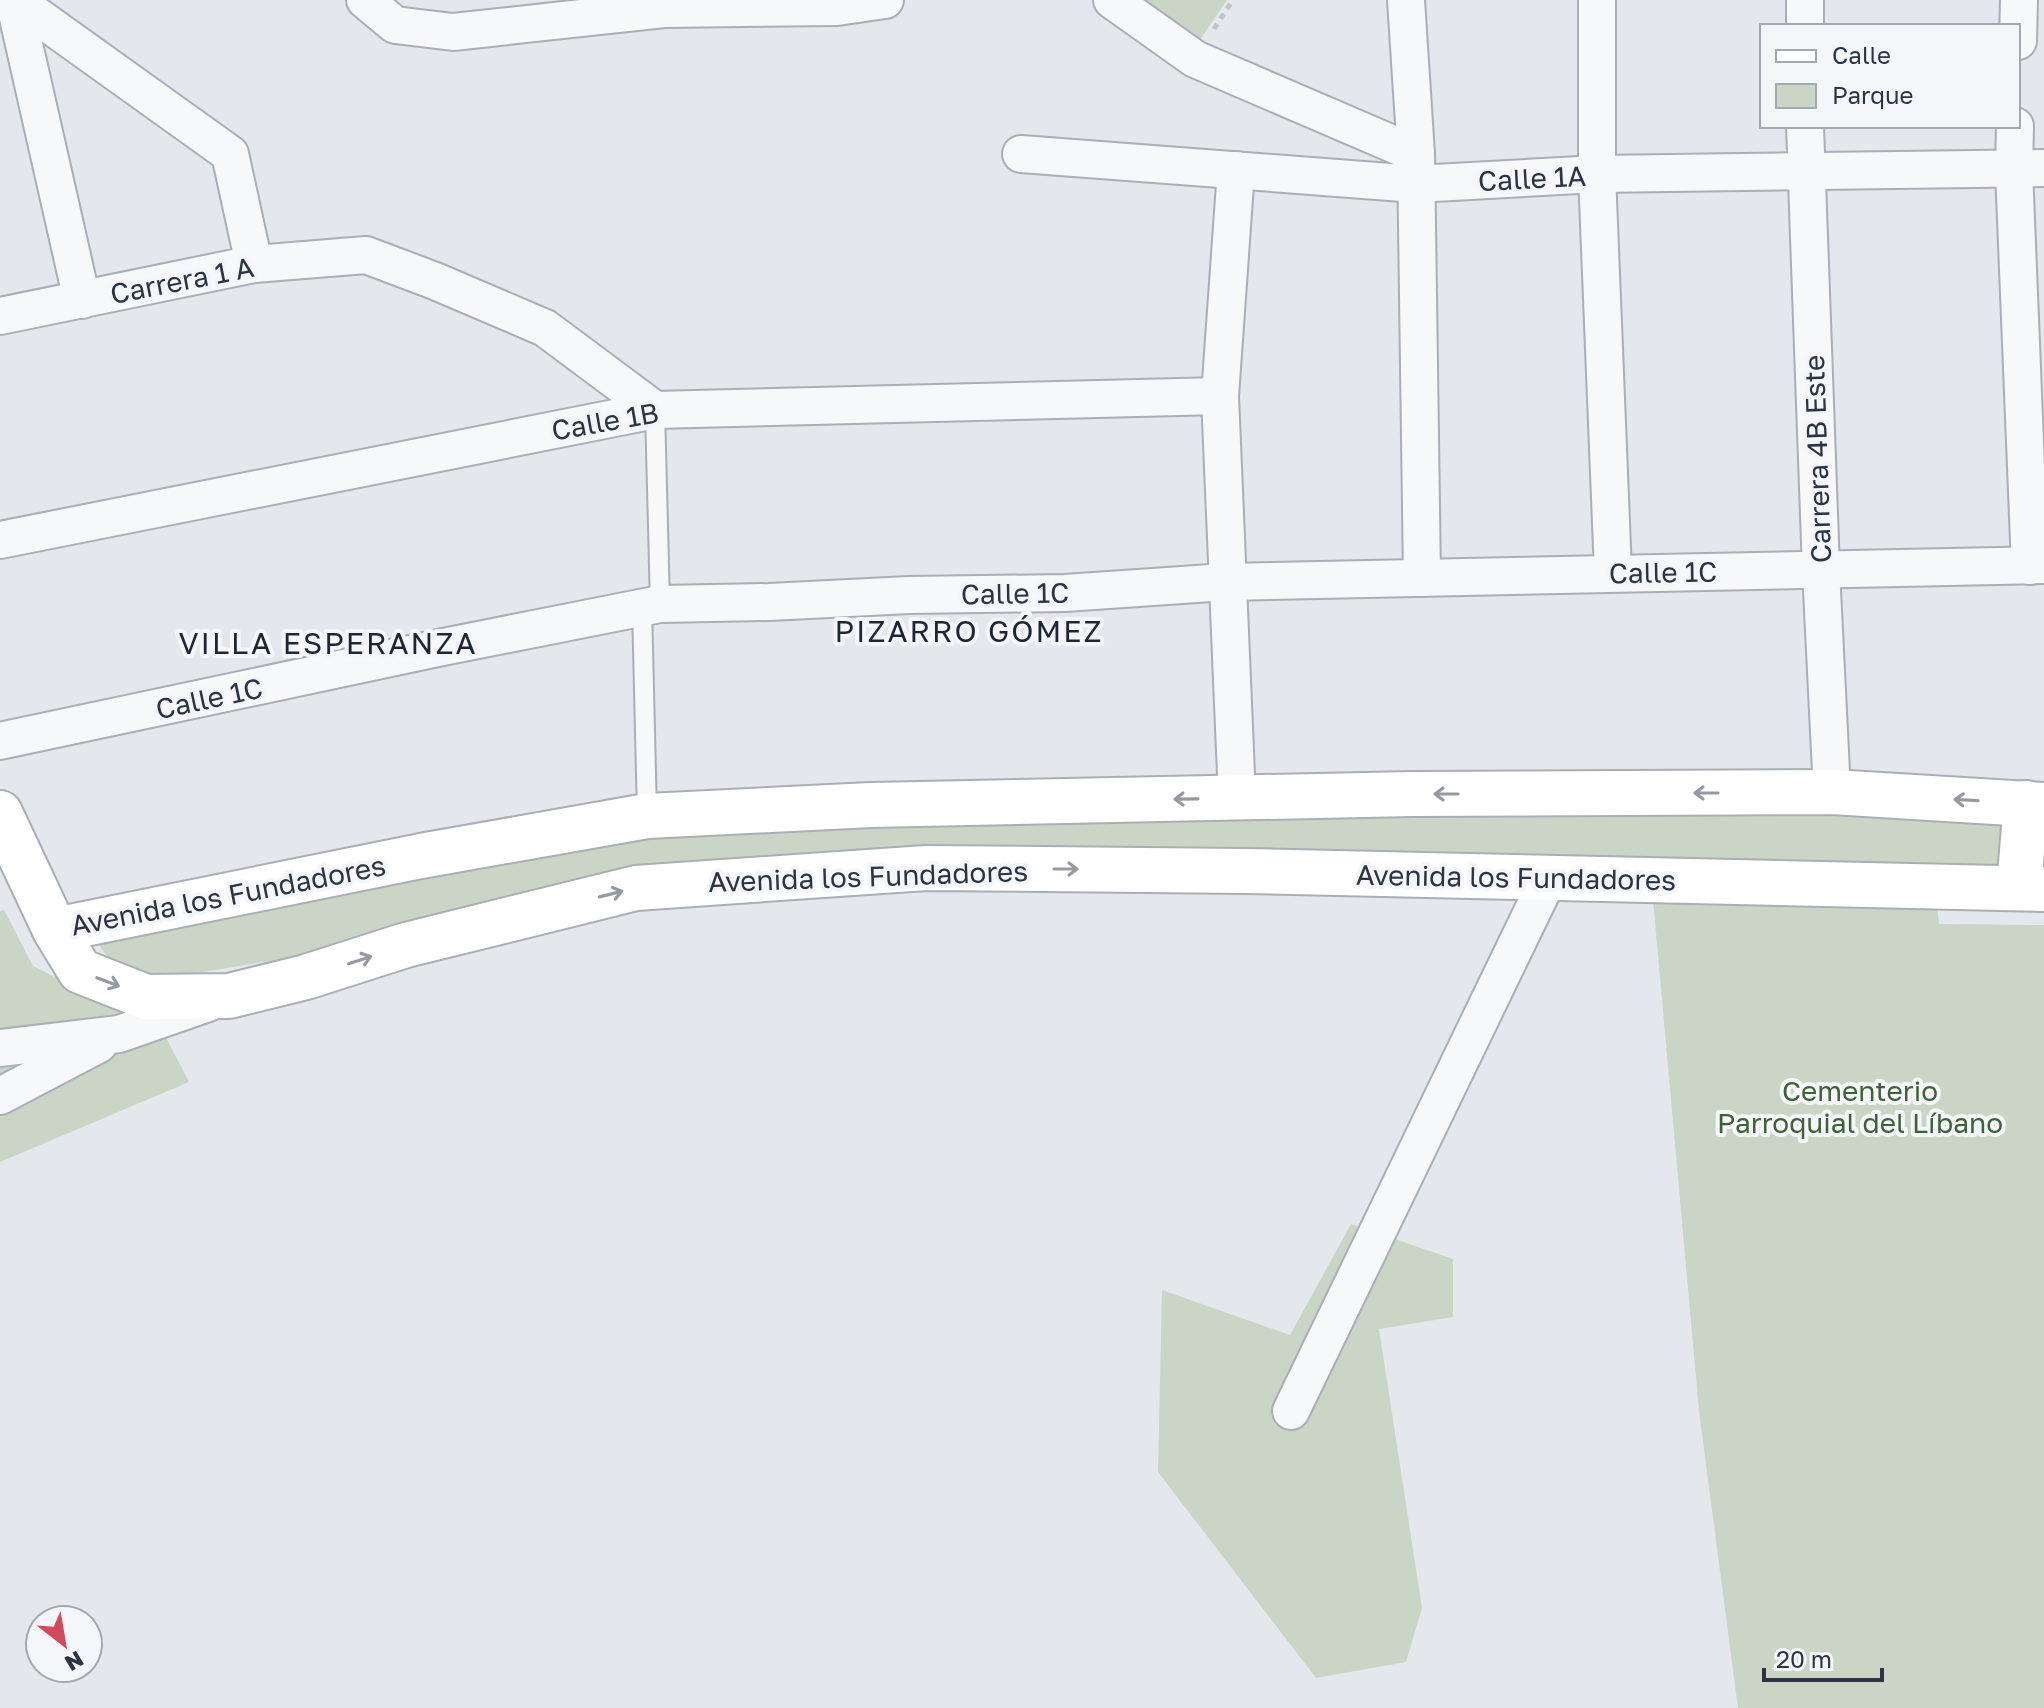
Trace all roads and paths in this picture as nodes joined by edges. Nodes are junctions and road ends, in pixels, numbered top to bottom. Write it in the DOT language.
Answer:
graph roads {
  1 [pos="14,0"];
  2 [pos="365,0"];
  3 [pos="885,0"];
  4 [pos="1112,0"];
  5 [pos="1406,0"];
  6 [pos="1597,0"];
  7 [pos="1805,0"];
  8 [pos="2019,0"];
  9 [pos="652,5"];
  10 [pos="1805,24"];
  11 [pos="2018,24"];
  12 [pos="1805,128"];
  13 [pos="2016,128"];
  14 [pos="1021,154"];
  15 [pos="1416,169"];
  16 [pos="2029,169"];
  17 [pos="1236,170"];
  18 [pos="1805,170"];
  19 [pos="1597,174"];
  20 [pos="254,264"];
  21 [pos="82,300"];
  22 [pos="0,316"];
  23 [pos="1220,396"];
  24 [pos="655,410"];
  25 [pos="0,540"];
  26 [pos="2037,565"];
  27 [pos="1821,570"];
  28 [pos="1613,573"];
  29 [pos="1422,578"];
  30 [pos="1226,582"];
  31 [pos="651,605"];
  32 [pos="0,741"];
  33 [pos="1832,792"];
  34 [pos="1237,798"];
  35 [pos="2035,804"];
  36 [pos="0,813"];
  37 [pos="647,816"];
  38 [pos="1548,879"];
  39 [pos="2031,888"];
  40 [pos="55,930"];
  41 [pos="229,996"];
  42 [pos="119,1034"];
  43 [pos="0,1048"];
  44 [pos="0,1096"];
  45 [pos="1291,1411"];
  1 -- 20 [label="street"];
  1 -- 21 [label="street"];
  2 -- 9 [label="street"];
  3 -- 9 [label="street"];
  4 -- 15 [label="street"];
  5 -- 15 [label="street"];
  6 -- 19 [label="street"];
  7 -- 10 [label="street"];
  8 -- 11 [label="street"];
  12 -- 18 [label="street, Carrera 4B Este"];
  13 -- 16 [label="street"];
  14 -- 17 [label="street, Calle 1A"];
  15 -- 17 [label="street, Calle 1A"];
  15 -- 19 [label="street, Calle 1A"];
  15 -- 29 [label="street"];
  16 -- 18 [label="street, Calle 1A"];
  16 -- 26 [label="street"];
  17 -- 23 [label="street"];
  18 -- 19 [label="street, Calle 1A"];
  18 -- 27 [label="street, Carrera 4B Este"];
  19 -- 28 [label="street"];
  20 -- 21 [label="street, Carrera 1 A"];
  20 -- 24 [label="street, Carrera 1 A"];
  21 -- 22 [label="street, Carrera 1 A"];
  23 -- 24 [label="street, Calle 1B"];
  23 -- 30 [label="street"];
  24 -- 25 [label="street, Calle 1B"];
  24 -- 31 [label="lane"];
  26 -- 27 [label="street, Calle 1C"];
  27 -- 28 [label="street, Calle 1C"];
  27 -- 33 [label="street, Carrera 4B Este"];
  28 -- 29 [label="street, Calle 1C"];
  29 -- 30 [label="street, Calle 1C"];
  30 -- 31 [label="street, Calle 1C"];
  30 -- 34 [label="street"];
  31 -- 32 [label="street, Calle 1C"];
  31 -- 37 [label="lane"];
  33 -- 34 [label="street, Avenida los Fundadores, one-way"];
  35 -- 33 [label="street, Avenida los Fundadores, one-way"];
  34 -- 37 [label="street, Avenida los Fundadores, one-way"];
  35 -- 39 [label="street"];
  36 -- 40 [label="street"];
  37 -- 40 [label="street, Avenida los Fundadores"];
  38 -- 39 [label="street, Avenida los Fundadores"];
  41 -- 38 [label="street, Avenida los Fundadores, one-way"];
  38 -- 45 [label="street"];
  40 -- 41 [label="street, Avenida los Fundadores, one-way"];
  41 -- 42 [label="street"];
  42 -- 43 [label="street"];
  42 -- 44 [label="street"];
}
